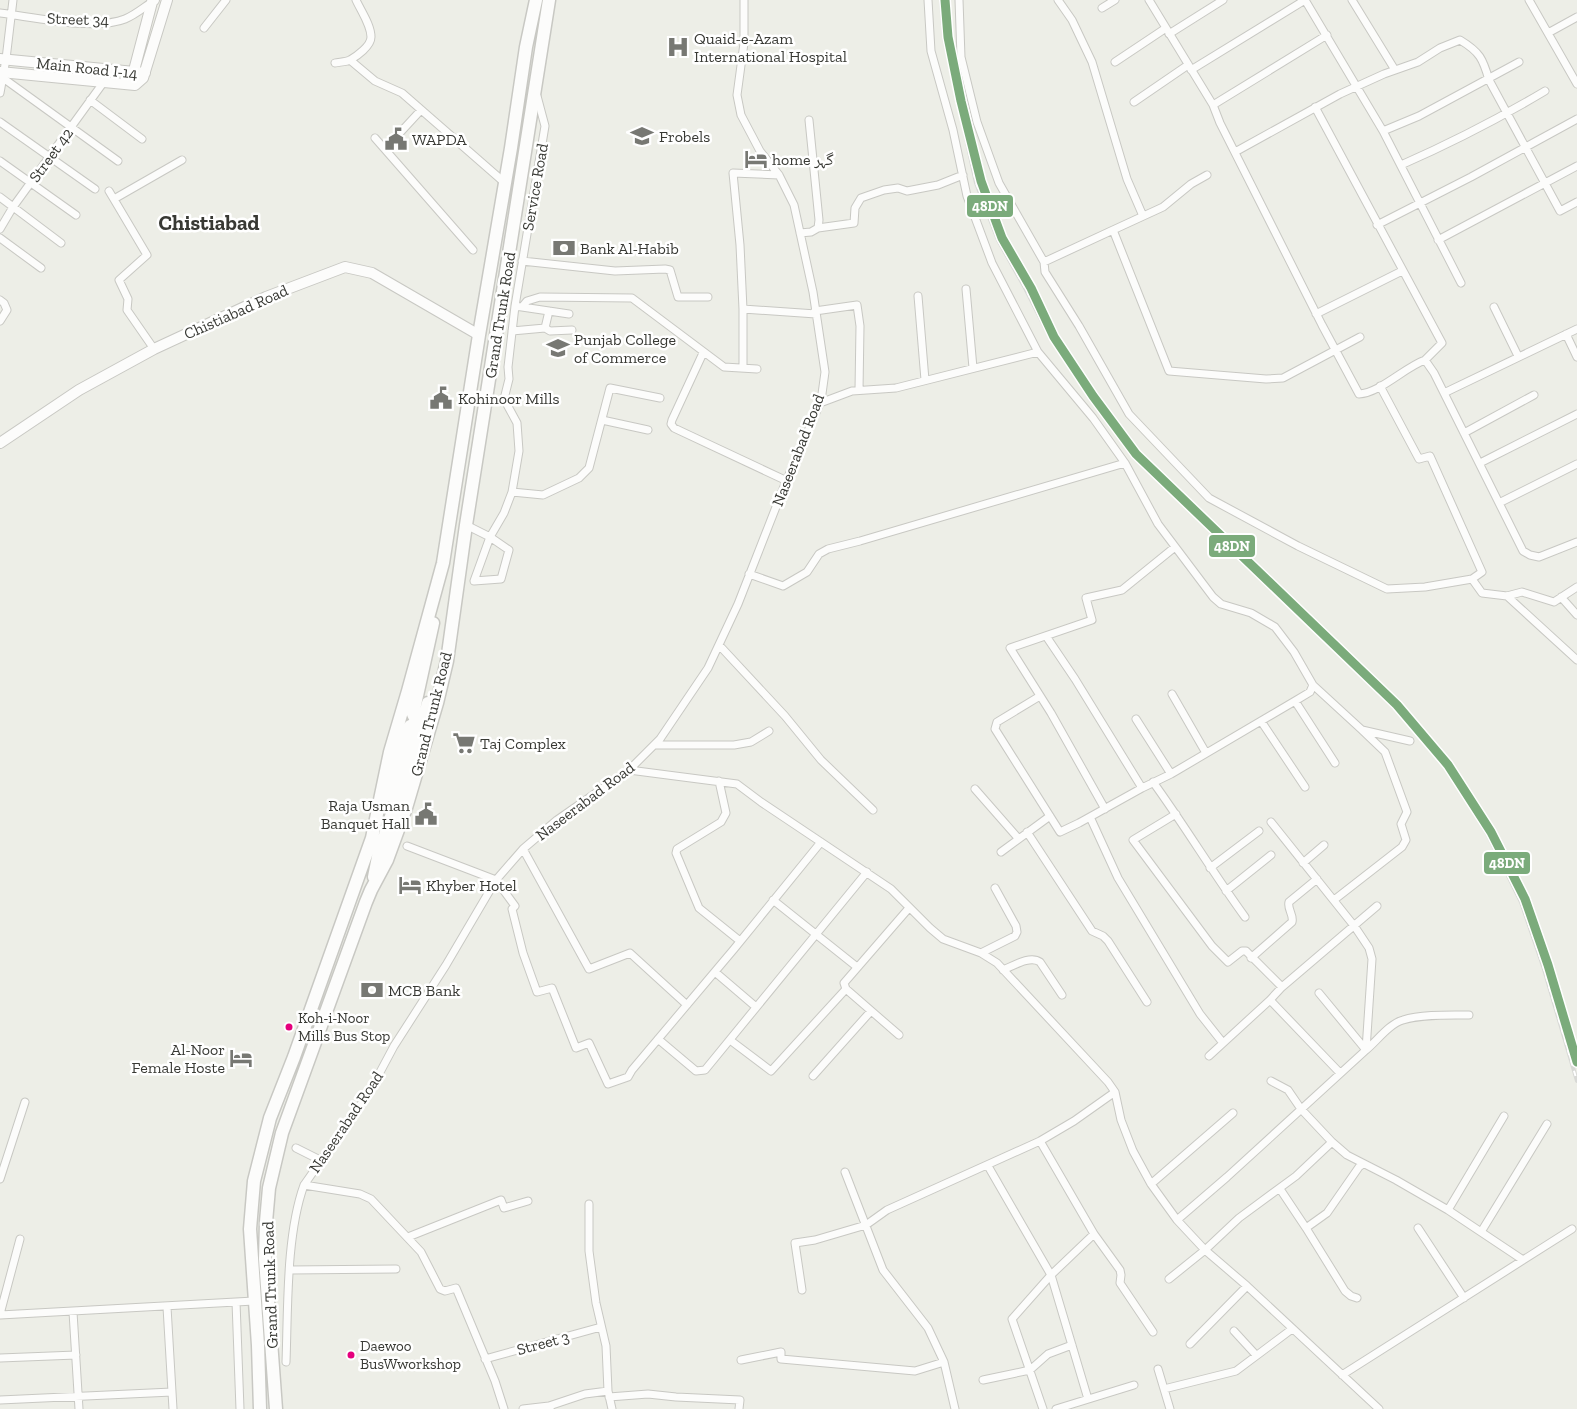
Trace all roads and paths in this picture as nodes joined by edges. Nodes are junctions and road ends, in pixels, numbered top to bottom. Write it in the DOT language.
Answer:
graph roads {
  1 [pos="13,0"];
  2 [pos="167,0"];
  3 [pos="226,0"];
  4 [pos="356,0"];
  5 [pos="535,0"];
  6 [pos="549,0"];
  7 [pos="555,0"];
  8 [pos="744,0"];
  9 [pos="928,0"];
  10 [pos="959,0"];
  11 [pos="1058,0"];
  12 [pos="1115,0"];
  13 [pos="1149,0"];
  14 [pos="1223,0"];
  15 [pos="1305,0"];
  16 [pos="1352,0"];
  17 [pos="1529,0"];
  18 [pos="153,1"];
  19 [pos="1102,8"];
  20 [pos="0,13"];
  21 [pos="12,14"];
  22 [pos="1577,17"];
  23 [pos="545,26"];
  24 [pos="204,28"];
  25 [pos="1167,31"];
  26 [pos="1548,33"];
  27 [pos="1327,35"];
  28 [pos="3,59"];
  29 [pos="350,60"];
  30 [pos="1115,62"];
  31 [pos="1519,62"];
  32 [pos="335,63"];
  33 [pos="1189,67"];
  34 [pos="1395,70"];
  35 [pos="134,72"];
  36 [pos="144,73"];
  37 [pos="2,74"];
  38 [pos="1489,80"];
  39 [pos="103,83"];
  40 [pos="1577,84"];
  41 [pos="130,86"];
  42 [pos="1357,86"];
  43 [pos="535,88"];
  44 [pos="1545,92"];
  45 [pos="0,93"];
  46 [pos="90,100"];
  47 [pos="1134,102"];
  48 [pos="1213,105"];
  49 [pos="1315,107"];
  50 [pos="421,110"];
  51 [pos="1507,114"];
  52 [pos="1577,119"];
  53 [pos="808,120"];
  54 [pos="0,122"];
  55 [pos="71,127"];
  56 [pos="1383,131"];
  57 [pos="375,138"];
  58 [pos="142,139"];
  59 [pos="1526,147"];
  60 [pos="385,149"];
  61 [pos="1235,152"];
  62 [pos="50,156"];
  63 [pos="182,160"];
  64 [pos="0,161"];
  65 [pos="118,161"];
  66 [pos="1401,165"];
  67 [pos="1577,166"];
  68 [pos="778,174"];
  69 [pos="963,175"];
  70 [pos="1208,175"];
  71 [pos="31,183"];
  72 [pos="1544,183"];
  73 [pos="506,184"];
  74 [pos="95,189"];
  75 [pos="109,190"];
  76 [pos="0,197"];
  77 [pos="114,199"];
  78 [pos="1577,202"];
  79 [pos="1420,204"];
  80 [pos="13,207"];
  81 [pos="76,216"];
  82 [pos="1143,216"];
  83 [pos="1377,225"];
  84 [pos="818,228"];
  85 [pos="0,229"];
  86 [pos="1113,230"];
  87 [pos="800,233"];
  88 [pos="0,238"];
  89 [pos="1438,240"];
  90 [pos="62,243"];
  91 [pos="473,250"];
  92 [pos="522,261"];
  93 [pos="1044,262"];
  94 [pos="41,268"];
  95 [pos="1402,271"];
  96 [pos="1461,283"];
  97 [pos="966,289"];
  98 [pos="918,296"];
  99 [pos="708,297"];
  100 [pos="2,302"];
  101 [pos="518,306"];
  102 [pos="1494,308"];
  103 [pos="743,309"];
  104 [pos="549,311"];
  105 [pos="816,312"];
  106 [pos="569,314"];
  107 [pos="1316,314"];
  108 [pos="0,321"];
  109 [pos="545,328"];
  110 [pos="1577,329"];
  111 [pos="572,330"];
  112 [pos="512,331"];
  113 [pos="1566,334"];
  114 [pos="479,335"];
  115 [pos="1360,337"];
  116 [pos="154,349"];
  117 [pos="1335,350"];
  118 [pos="703,352"];
  119 [pos="1038,352"];
  120 [pos="1518,356"];
  121 [pos="1577,357"];
  122 [pos="1425,360"];
  123 [pos="743,368"];
  124 [pos="973,368"];
  125 [pos="757,370"];
  126 [pos="926,380"];
  127 [pos="1380,386"];
  128 [pos="859,390"];
  129 [pos="1444,393"];
  130 [pos="1534,395"];
  131 [pos="660,398"];
  132 [pos="820,404"];
  133 [pos="1577,414"];
  134 [pos="602,420"];
  135 [pos="648,430"];
  136 [pos="1464,432"];
  137 [pos="0,443"];
  138 [pos="1480,462"];
  139 [pos="1125,463"];
  140 [pos="1577,464"];
  141 [pos="787,481"];
  142 [pos="512,492"];
  143 [pos="1499,503"];
  144 [pos="466,526"];
  145 [pos="490,537"];
  146 [pos="1577,542"];
  147 [pos="1175,547"];
  148 [pos="443,563"];
  149 [pos="749,574"];
  150 [pos="1472,579"];
  151 [pos="457,584"];
  152 [pos="1577,587"];
  153 [pos="1507,596"];
  154 [pos="1561,597"];
  155 [pos="1577,615"];
  156 [pos="1046,636"];
  157 [pos="719,645"];
  158 [pos="1577,660"];
  159 [pos="1313,685"];
  160 [pos="1172,694"];
  161 [pos="1040,696"];
  162 [pos="1295,701"];
  163 [pos="1136,718"];
  164 [pos="1261,721"];
  165 [pos="1362,730"];
  166 [pos="769,731"];
  167 [pos="1410,741"];
  168 [pos="654,745"];
  169 [pos="1206,753"];
  170 [pos="1335,763"];
  171 [pos="629,770"];
  172 [pos="1171,774"];
  173 [pos="719,780"];
  174 [pos="1153,782"];
  175 [pos="1305,787"];
  176 [pos="1142,788"];
  177 [pos="975,790"];
  178 [pos="1105,808"];
  179 [pos="873,810"];
  180 [pos="1176,814"];
  181 [pos="1050,816"];
  182 [pos="1090,817"];
  183 [pos="1271,822"];
  184 [pos="1259,831"];
  185 [pos="1027,832"];
  186 [pos="372,838"];
  187 [pos="1018,838"];
  188 [pos="821,842"];
  189 [pos="407,846"];
  190 [pos="1324,846"];
  191 [pos="524,848"];
  192 [pos="1001,852"];
  193 [pos="1271,855"];
  194 [pos="1303,863"];
  195 [pos="1210,868"];
  196 [pos="867,872"];
  197 [pos="1318,879"];
  198 [pos="496,880"];
  199 [pos="995,888"];
  200 [pos="371,890"];
  201 [pos="1226,890"];
  202 [pos="773,900"];
  203 [pos="1334,900"];
  204 [pos="1377,906"];
  205 [pos="909,908"];
  206 [pos="1245,917"];
  207 [pos="1355,927"];
  208 [pos="816,934"];
  209 [pos="740,942"];
  210 [pos="981,953"];
  211 [pos="1251,958"];
  212 [pos="857,967"];
  213 [pos="1003,970"];
  214 [pos="715,972"];
  215 [pos="1282,987"];
  216 [pos="846,989"];
  217 [pos="1319,993"];
  218 [pos="1062,995"];
  219 [pos="1270,1000"];
  220 [pos="1148,1002"];
  221 [pos="687,1005"];
  222 [pos="756,1007"];
  223 [pos="871,1011"];
  224 [pos="1469,1016"];
  225 [pos="899,1035"];
  226 [pos="658,1039"];
  227 [pos="730,1040"];
  228 [pos="1222,1043"];
  229 [pos="1366,1050"];
  230 [pos="1209,1056"];
  231 [pos="1340,1072"];
  232 [pos="813,1076"];
  233 [pos="1271,1082"];
  234 [pos="1115,1092"];
  235 [pos="25,1102"];
  236 [pos="1301,1109"];
  237 [pos="1233,1114"];
  238 [pos="1504,1116"];
  239 [pos="1547,1124"];
  240 [pos="1040,1141"];
  241 [pos="1332,1142"];
  242 [pos="296,1148"];
  243 [pos="3,1159"];
  244 [pos="320,1160"];
  245 [pos="1363,1164"];
  246 [pos="988,1166"];
  247 [pos="845,1172"];
  248 [pos="0,1178"];
  249 [pos="1151,1184"];
  250 [pos="304,1185"];
  251 [pos="1280,1189"];
  252 [pos="528,1201"];
  253 [pos="589,1204"];
  254 [pos="1448,1210"];
  255 [pos="1178,1220"];
  256 [pos="866,1225"];
  257 [pos="1306,1228"];
  258 [pos="1418,1228"];
  259 [pos="1572,1229"];
  260 [pos="1481,1232"];
  261 [pos="1094,1234"];
  262 [pos="408,1237"];
  263 [pos="20,1239"];
  264 [pos="1205,1250"];
  265 [pos="1523,1260"];
  266 [pos="396,1269"];
  267 [pos="290,1270"];
  268 [pos="1051,1275"];
  269 [pos="1169,1279"];
  270 [pos="1248,1286"];
  271 [pos="802,1290"];
  272 [pos="1357,1298"];
  273 [pos="1464,1298"];
  274 [pos="254,1301"];
  275 [pos="236,1302"];
  276 [pos="167,1307"];
  277 [pos="73,1312"];
  278 [pos="0,1314"];
  279 [pos="601,1327"];
  280 [pos="1292,1329"];
  281 [pos="1153,1332"];
  282 [pos="1234,1332"];
  283 [pos="1190,1344"];
  284 [pos="1072,1345"];
  285 [pos="76,1355"];
  286 [pos="1256,1355"];
  287 [pos="0,1358"];
  288 [pos="485,1359"];
  289 [pos="740,1360"];
  290 [pos="286,1362"];
  291 [pos="944,1362"];
  292 [pos="1158,1369"];
  293 [pos="1030,1370"];
  294 [pos="1342,1375"];
  295 [pos="983,1380"];
  296 [pos="1134,1385"];
  297 [pos="1164,1389"];
  298 [pos="172,1392"];
  299 [pos="608,1394"];
  300 [pos="78,1396"];
  301 [pos="1088,1399"];
  302 [pos="0,1400"];
  303 [pos="550,1407"];
  304 [pos="79,1409"];
  305 [pos="174,1409"];
  306 [pos="240,1409"];
  307 [pos="260,1409"];
  308 [pos="276,1409"];
  309 [pos="504,1409"];
  310 [pos="523,1409"];
  311 [pos="612,1409"];
  312 [pos="740,1409"];
  313 [pos="955,1409"];
  314 [pos="1043,1409"];
  315 [pos="1056,1409"];
  316 [pos="1170,1409"];
  317 [pos="1379,1409"];
  1 -- 21 [label="street"];
  2 -- 36 [label="main road"];
  3 -- 24 [label="street"];
  4 -- 29 [label="street"];
  5 -- 73 [label="highway, Grand Trunk Road"];
  6 -- 23 [label="highway, Grand Trunk Road"];
  7 -- 23 [label="highway"];
  8 -- 68 [label="street, Naseerabad Road"];
  9 -- 69 [label="street"];
  10 -- 93 [label="street"];
  11 -- 82 [label="street"];
  12 -- 19 [label="street"];
  13 -- 25 [label="street"];
  14 -- 25 [label="street"];
  15 -- 27 [label="street"];
  15 -- 33 [label="street"];
  16 -- 34 [label="street"];
  17 -- 26 [label="street"];
  18 -- 21 [label="street, Street 34"];
  18 -- 35 [label="main road"];
  20 -- 21 [label="street, Street 34"];
  21 -- 28 [label="street"];
  22 -- 26 [label="street"];
  23 -- 43 [label="highway, Grand Trunk Road"];
  25 -- 30 [label="street"];
  25 -- 33 [label="street"];
  26 -- 40 [label="street"];
  27 -- 42 [label="street"];
  27 -- 48 [label="street"];
  28 -- 35 [label="main road, Main Road I-14"];
  28 -- 37 [label="street"];
  29 -- 32 [label="street"];
  29 -- 50 [label="street"];
  31 -- 38 [label="street"];
  33 -- 47 [label="street"];
  33 -- 48 [label="street"];
  34 -- 38 [label="street"];
  34 -- 42 [label="street"];
  35 -- 36 [label="main road, Main Road I-14"];
  35 -- 41 [label="main road"];
  36 -- 41 [label="main road, Main Road I-14"];
  37 -- 39 [label="main road, Main Road I-14"];
  37 -- 45 [label="street"];
  37 -- 55 [label="street"];
  38 -- 51 [label="street"];
  38 -- 56 [label="street"];
  39 -- 41 [label="main road, Main Road I-14"];
  39 -- 46 [label="street, Street 42"];
  42 -- 49 [label="street"];
  42 -- 56 [label="street"];
  43 -- 92 [label="street, Service Road"];
  43 -- 144 [label="highway, Grand Trunk Road"];
  44 -- 51 [label="street"];
  46 -- 55 [label="street, Street 42"];
  46 -- 58 [label="street"];
  48 -- 61 [label="street"];
  49 -- 61 [label="street"];
  49 -- 83 [label="street"];
  50 -- 60 [label="street"];
  50 -- 73 [label="street"];
  51 -- 59 [label="street"];
  51 -- 66 [label="street"];
  52 -- 59 [label="street"];
  53 -- 84 [label="street"];
  54 -- 62 [label="street"];
  55 -- 62 [label="street, Street 42"];
  55 -- 65 [label="street"];
  56 -- 66 [label="street"];
  57 -- 60 [label="street"];
  59 -- 72 [label="street"];
  59 -- 79 [label="street"];
  60 -- 91 [label="street"];
  61 -- 107 [label="street"];
  62 -- 71 [label="street, Street 42"];
  62 -- 74 [label="street"];
  63 -- 77 [label="street"];
  64 -- 71 [label="street"];
  66 -- 79 [label="street"];
  67 -- 72 [label="street"];
  68 -- 87 [label="street, Naseerabad Road"];
  68 -- 103 [label="street"];
  69 -- 84 [label="street"];
  69 -- 119 [label="street"];
  70 -- 82 [label="street"];
  71 -- 80 [label="street, Street 42"];
  71 -- 81 [label="street"];
  72 -- 78 [label="street"];
  72 -- 89 [label="street"];
  73 -- 114 [label="highway, Grand Trunk Road"];
  75 -- 77 [label="street"];
  76 -- 80 [label="street"];
  77 -- 116 [label="street"];
  79 -- 83 [label="street"];
  79 -- 89 [label="street"];
  80 -- 85 [label="street, Street 42"];
  80 -- 90 [label="street"];
  82 -- 86 [label="street"];
  83 -- 95 [label="street"];
  84 -- 87 [label="street"];
  86 -- 93 [label="street"];
  86 -- 117 [label="street"];
  87 -- 105 [label="street, Naseerabad Road"];
  88 -- 94 [label="street"];
  89 -- 96 [label="street"];
  92 -- 99 [label="street"];
  92 -- 101 [label="street, Service Road"];
  93 -- 150 [label="street"];
  95 -- 107 [label="street"];
  95 -- 122 [label="street"];
  97 -- 124 [label="street"];
  98 -- 126 [label="street"];
  100 -- 108 [label="street"];
  101 -- 104 [label="street"];
  101 -- 112 [label="street, Service Road"];
  101 -- 118 [label="street"];
  102 -- 120 [label="street"];
  103 -- 105 [label="street"];
  103 -- 123 [label="street"];
  104 -- 106 [label="street"];
  104 -- 109 [label="street"];
  105 -- 128 [label="street"];
  105 -- 132 [label="street, Naseerabad Road"];
  107 -- 117 [label="street"];
  109 -- 111 [label="street"];
  109 -- 112 [label="street"];
  110 -- 113 [label="street"];
  112 -- 142 [label="street, Service Road"];
  113 -- 120 [label="street"];
  113 -- 121 [label="street"];
  114 -- 116 [label="main road, Chistiabad Road"];
  114 -- 148 [label="highway, Grand Trunk Road"];
  115 -- 117 [label="street"];
  116 -- 137 [label="main road, Chistiabad Road"];
  117 -- 127 [label="street"];
  118 -- 123 [label="street"];
  118 -- 141 [label="street"];
  119 -- 124 [label="street"];
  119 -- 139 [label="street"];
  120 -- 129 [label="street"];
  122 -- 127 [label="street"];
  122 -- 129 [label="street"];
  123 -- 125 [label="street"];
  124 -- 126 [label="street"];
  126 -- 128 [label="street"];
  127 -- 150 [label="street"];
  128 -- 132 [label="street"];
  129 -- 136 [label="street"];
  130 -- 136 [label="street"];
  131 -- 134 [label="street"];
  132 -- 141 [label="street, Naseerabad Road"];
  133 -- 138 [label="street"];
  134 -- 135 [label="street"];
  134 -- 142 [label="street"];
  136 -- 138 [label="street"];
  138 -- 143 [label="street"];
  139 -- 147 [label="street"];
  139 -- 149 [label="street"];
  140 -- 143 [label="street"];
  141 -- 149 [label="street, Naseerabad Road"];
  142 -- 145 [label="street, Service Road"];
  143 -- 146 [label="street"];
  144 -- 145 [label="street"];
  144 -- 151 [label="highway, Grand Trunk Road"];
  145 -- 145 [label="street, Service Road"];
  147 -- 156 [label="street"];
  147 -- 159 [label="street"];
  148 -- 151 [label="highway"];
  148 -- 186 [label="highway, Grand Trunk Road"];
  149 -- 157 [label="street, Naseerabad Road"];
  150 -- 153 [label="street"];
  151 -- 200 [label="highway, Grand Trunk Road"];
  152 -- 154 [label="street"];
  153 -- 154 [label="street"];
  153 -- 158 [label="street"];
  154 -- 155 [label="street"];
  156 -- 161 [label="street"];
  156 -- 176 [label="street"];
  157 -- 168 [label="street, Naseerabad Road"];
  157 -- 179 [label="street"];
  159 -- 162 [label="street"];
  159 -- 165 [label="street"];
  160 -- 169 [label="street"];
  161 -- 178 [label="street"];
  161 -- 181 [label="street"];
  162 -- 164 [label="street"];
  162 -- 170 [label="street"];
  163 -- 172 [label="street"];
  164 -- 169 [label="street"];
  164 -- 175 [label="street"];
  165 -- 167 [label="street"];
  165 -- 203 [label="street"];
  166 -- 168 [label="street"];
  168 -- 171 [label="street, Naseerabad Road"];
  169 -- 172 [label="street"];
  171 -- 173 [label="street"];
  171 -- 191 [label="street, Naseerabad Road"];
  172 -- 174 [label="street"];
  173 -- 188 [label="street"];
  173 -- 209 [label="street"];
  174 -- 176 [label="street"];
  174 -- 180 [label="street"];
  176 -- 178 [label="street"];
  177 -- 187 [label="street"];
  178 -- 182 [label="street"];
  180 -- 195 [label="street"];
  180 -- 211 [label="street"];
  181 -- 182 [label="street"];
  181 -- 185 [label="street"];
  182 -- 228 [label="street"];
  183 -- 194 [label="street"];
  184 -- 195 [label="street"];
  185 -- 187 [label="street"];
  185 -- 220 [label="street"];
  186 -- 200 [label="highway"];
  186 -- 274 [label="highway, Grand Trunk Road"];
  187 -- 192 [label="street"];
  188 -- 196 [label="street"];
  188 -- 202 [label="street"];
  189 -- 198 [label="street"];
  190 -- 194 [label="street"];
  191 -- 198 [label="street, Naseerabad Road"];
  191 -- 221 [label="street"];
  193 -- 201 [label="street"];
  194 -- 197 [label="street"];
  195 -- 201 [label="street"];
  196 -- 205 [label="street"];
  196 -- 208 [label="street"];
  197 -- 203 [label="street"];
  197 -- 211 [label="street"];
  198 -- 226 [label="street"];
  198 -- 244 [label="street, Naseerabad Road"];
  199 -- 210 [label="street"];
  200 -- 308 [label="highway, Grand Trunk Road"];
  201 -- 206 [label="street"];
  202 -- 208 [label="street"];
  202 -- 209 [label="street"];
  203 -- 207 [label="street"];
  204 -- 207 [label="street"];
  205 -- 210 [label="street"];
  205 -- 212 [label="street"];
  207 -- 215 [label="street"];
  207 -- 229 [label="street"];
  208 -- 212 [label="street"];
  208 -- 222 [label="street"];
  209 -- 214 [label="street"];
  210 -- 213 [label="street"];
  211 -- 215 [label="street"];
  212 -- 216 [label="street"];
  213 -- 218 [label="street"];
  213 -- 234 [label="street"];
  214 -- 221 [label="street"];
  214 -- 222 [label="street"];
  215 -- 219 [label="street"];
  216 -- 223 [label="street"];
  216 -- 227 [label="street"];
  217 -- 229 [label="street"];
  219 -- 228 [label="street"];
  219 -- 231 [label="street"];
  221 -- 226 [label="street"];
  222 -- 227 [label="street"];
  223 -- 225 [label="street"];
  223 -- 232 [label="street"];
  224 -- 229 [label="street"];
  226 -- 227 [label="street"];
  228 -- 230 [label="street"];
  229 -- 231 [label="street"];
  231 -- 236 [label="street"];
  233 -- 236 [label="street"];
  234 -- 240 [label="street"];
  234 -- 249 [label="street"];
  235 -- 243 [label="street"];
  236 -- 241 [label="street"];
  236 -- 255 [label="street"];
  237 -- 249 [label="street"];
  238 -- 254 [label="street"];
  239 -- 260 [label="street"];
  240 -- 246 [label="street"];
  240 -- 261 [label="street"];
  241 -- 245 [label="street"];
  241 -- 251 [label="street"];
  242 -- 244 [label="street"];
  243 -- 248 [label="street"];
  244 -- 250 [label="street, Naseerabad Road"];
  245 -- 254 [label="street"];
  245 -- 257 [label="street"];
  246 -- 256 [label="street"];
  246 -- 268 [label="street"];
  247 -- 256 [label="street"];
  249 -- 255 [label="street"];
  250 -- 262 [label="street"];
  250 -- 267 [label="street, Naseerabad Road"];
  251 -- 257 [label="street"];
  251 -- 264 [label="street"];
  252 -- 262 [label="street"];
  253 -- 279 [label="street"];
  254 -- 260 [label="street"];
  255 -- 264 [label="street"];
  256 -- 271 [label="street"];
  256 -- 291 [label="street"];
  257 -- 272 [label="street"];
  258 -- 273 [label="street"];
  259 -- 265 [label="street"];
  260 -- 265 [label="street"];
  261 -- 268 [label="street"];
  261 -- 281 [label="street"];
  262 -- 288 [label="street"];
  263 -- 278 [label="street"];
  264 -- 269 [label="street"];
  264 -- 270 [label="street"];
  265 -- 273 [label="street"];
  266 -- 267 [label="street"];
  267 -- 290 [label="street, Naseerabad Road"];
  268 -- 284 [label="street"];
  268 -- 293 [label="street"];
  270 -- 280 [label="street"];
  270 -- 283 [label="street"];
  273 -- 294 [label="street"];
  274 -- 275 [label="street"];
  274 -- 307 [label="highway, Grand Trunk Road"];
  275 -- 276 [label="street"];
  275 -- 306 [label="street"];
  276 -- 277 [label="street"];
  276 -- 298 [label="street"];
  277 -- 278 [label="street"];
  277 -- 285 [label="street"];
  279 -- 288 [label="street, Street 3"];
  279 -- 299 [label="street"];
  280 -- 286 [label="street"];
  280 -- 294 [label="street"];
  282 -- 286 [label="street"];
  284 -- 293 [label="street"];
  284 -- 301 [label="street"];
  285 -- 287 [label="street"];
  285 -- 300 [label="street"];
  286 -- 297 [label="street"];
  288 -- 309 [label="street"];
  289 -- 291 [label="street"];
  291 -- 313 [label="street"];
  292 -- 297 [label="street"];
  293 -- 295 [label="street"];
  293 -- 314 [label="street"];
  294 -- 317 [label="street"];
  296 -- 301 [label="street"];
  297 -- 316 [label="street"];
  298 -- 300 [label="street"];
  298 -- 305 [label="street"];
  299 -- 303 [label="street"];
  299 -- 311 [label="street"];
  299 -- 312 [label="street"];
  300 -- 302 [label="street"];
  300 -- 304 [label="street"];
  301 -- 315 [label="street"];
  303 -- 310 [label="street"];
}
